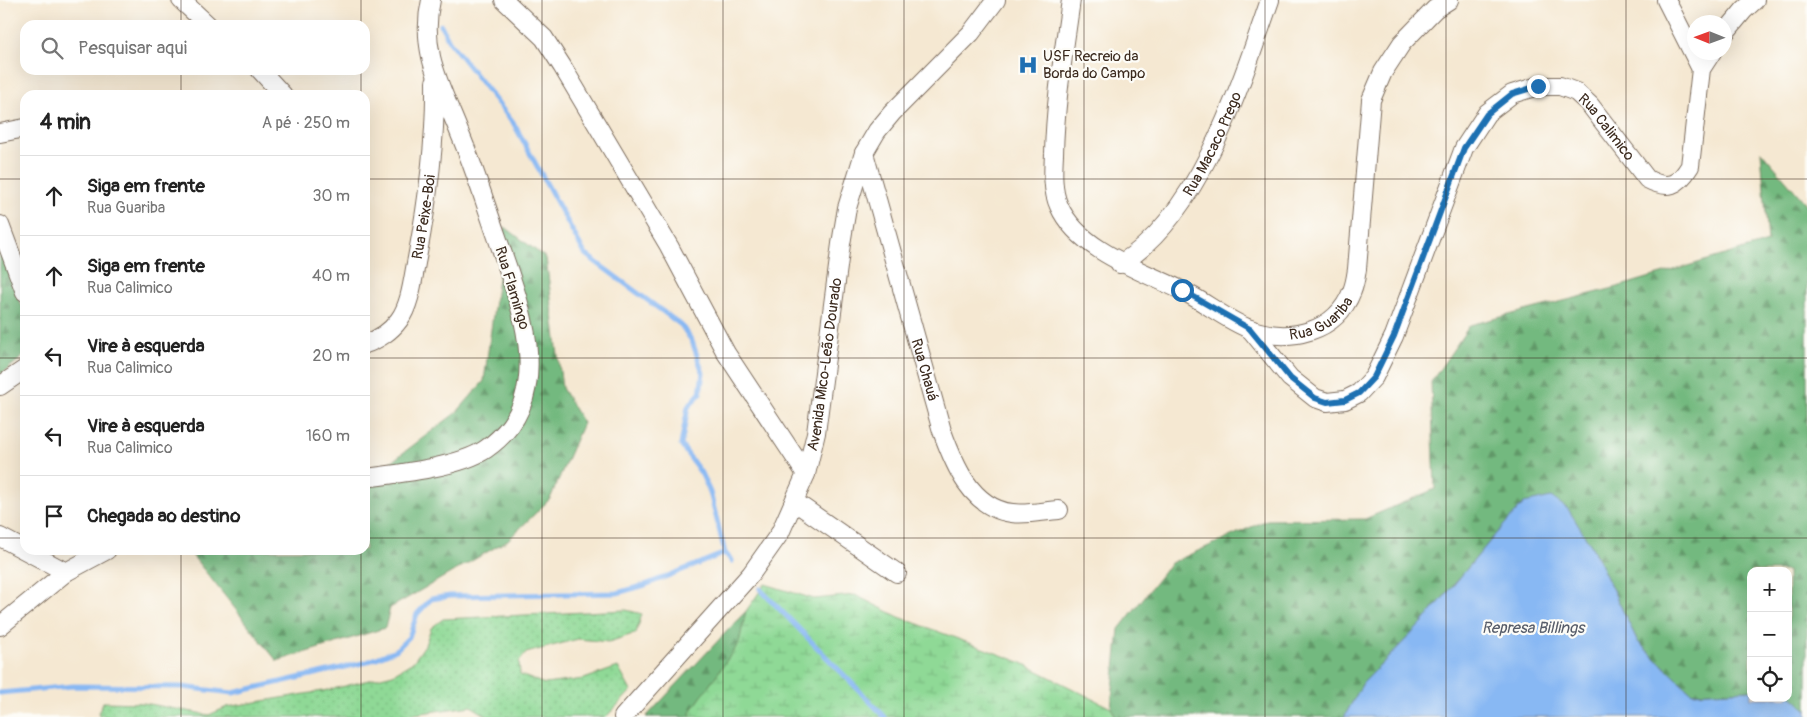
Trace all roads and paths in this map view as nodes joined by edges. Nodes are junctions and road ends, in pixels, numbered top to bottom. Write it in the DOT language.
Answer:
graph roads {
  1 [pos="181,0"];
  2 [pos="431,0"];
  3 [pos="504,0"];
  4 [pos="996,0"];
  5 [pos="1071,0"];
  6 [pos="1270,0"];
  7 [pos="1449,0"];
  8 [pos="1666,0"];
  9 [pos="1756,0"];
  10 [pos="203,20"];
  11 [pos="1732,24"];
  12 [pos="1707,60"];
  13 [pos="1701,69"];
  14 [pos="435,70"];
  15 [pos="265,75"];
  16 [pos="278,90"];
  17 [pos="20,129"];
  18 [pos="0,133"];
  19 [pos="864,153"];
  20 [pos="0,225"];
  21 [pos="1120,264"];
  22 [pos="20,279"];
  23 [pos="1250,329"];
  24 [pos="370,341"];
  25 [pos="20,372"];
  26 [pos="0,386"];
  27 [pos="806,474"];
  28 [pos="370,477"];
  29 [pos="795,502"];
  30 [pos="1059,510"];
  31 [pos="0,537"];
  32 [pos="20,548"];
  33 [pos="34,555"];
  34 [pos="98,555"];
  35 [pos="66,572"];
  36 [pos="897,573"];
  37 [pos="0,626"];
  38 [pos="623,717"];
  1 -- 10 [label="street"];
  2 -- 14 [label="street, Rua Flamingo"];
  3 -- 27 [label="street"];
  4 -- 19 [label="street, Avenida Mico-Leão Dourado"];
  5 -- 21 [label="street, Rua Guariba"];
  6 -- 21 [label="street, Rua Macaco Prego"];
  7 -- 23 [label="street, Rua Guariba"];
  8 -- 13 [label="street"];
  9 -- 11 [label="street"];
  12 -- 13 [label="street, Rua Calimico"];
  13 -- 23 [label="street, Rua Calimico"];
  14 -- 24 [label="street, Rua Peixe-Boi"];
  14 -- 28 [label="street, Rua Flamingo"];
  15 -- 16 [label="street"];
  17 -- 18 [label="street"];
  19 -- 27 [label="street, Avenida Mico-Leão Dourado"];
  19 -- 30 [label="street, Rua Chauá"];
  20 -- 22 [label="street"];
  21 -- 23 [label="street, Rua Guariba"];
  25 -- 26 [label="street"];
  27 -- 29 [label="street, Avenida Mico-Leão Dourado"];
  29 -- 36 [label="street"];
  29 -- 38 [label="street, Avenida Mico-Leão Dourado"];
  31 -- 32 [label="street"];
  33 -- 35 [label="street"];
  34 -- 35 [label="street"];
  35 -- 37 [label="street"];
}
